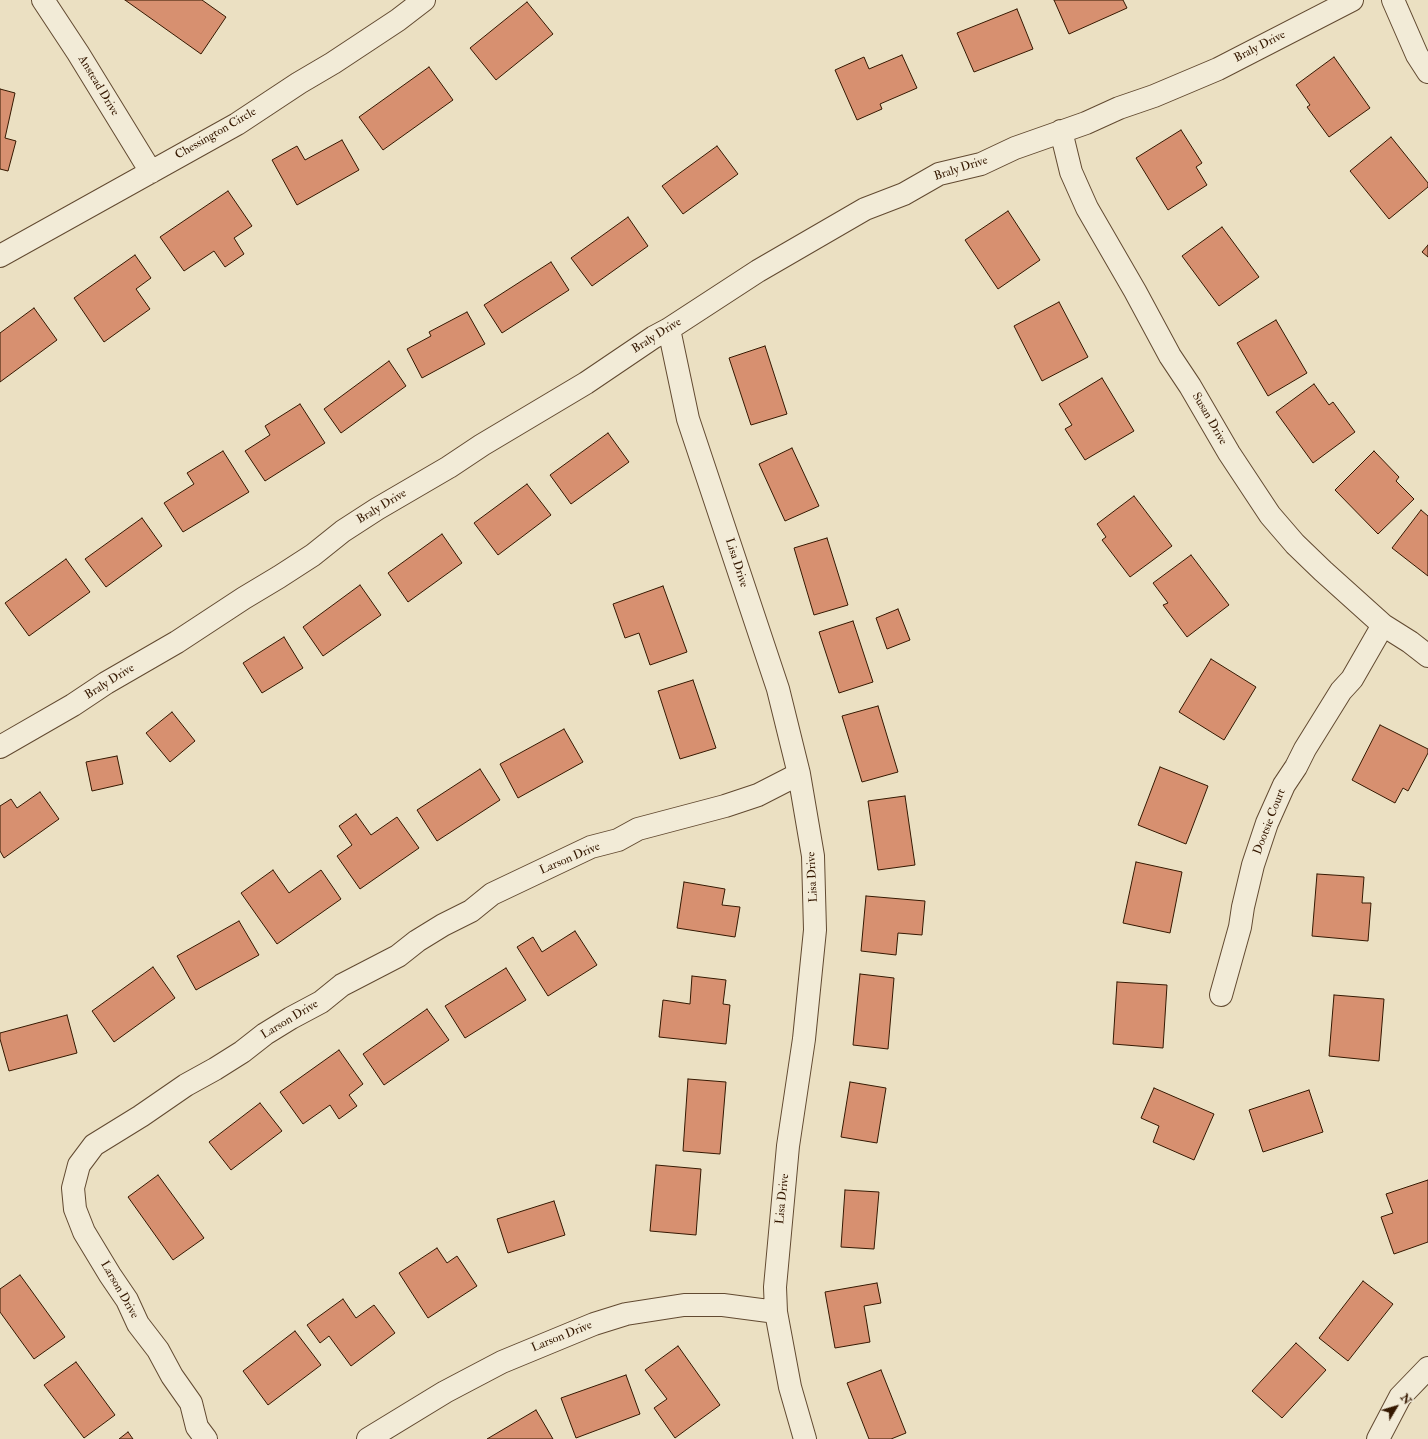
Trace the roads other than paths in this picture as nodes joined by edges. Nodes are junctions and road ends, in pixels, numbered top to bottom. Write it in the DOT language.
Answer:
graph roads {
  1 [pos="43,0"];
  2 [pos="424,0"];
  3 [pos="1352,0"];
  4 [pos="1393,0"];
  5 [pos="1428,72"];
  6 [pos="1061,131"];
  7 [pos="151,172"];
  8 [pos="0,256"];
  9 [pos="670,329"];
  10 [pos="1383,625"];
  11 [pos="1428,656"];
  12 [pos="0,746"];
  13 [pos="800,774"];
  14 [pos="1221,995"];
  15 [pos="776,1312"];
  16 [pos="1428,1368"];
  17 [pos="206,1439"];
  18 [pos="368,1439"];
  19 [pos="805,1439"];
  20 [pos="1378,1439"];
  1 -- 7 [label="street, Anstead Drive"];
  2 -- 7 [label="street, Chessington Circle"];
  3 -- 6 [label="street, Braly Drive"];
  4 -- 5 [label="street"];
  6 -- 9 [label="street, Braly Drive"];
  6 -- 10 [label="street, Susan Drive"];
  7 -- 8 [label="street, Chessington Circle"];
  9 -- 12 [label="street, Braly Drive"];
  9 -- 13 [label="street, Lisa Drive"];
  10 -- 11 [label="street, Susan Drive"];
  10 -- 14 [label="street, Dootsie Court"];
  13 -- 15 [label="street, Lisa Drive"];
  13 -- 17 [label="street, Larson Drive"];
  15 -- 18 [label="street, Larson Drive"];
  15 -- 19 [label="street, Lisa Drive"];
  16 -- 20 [label="street"];
}
